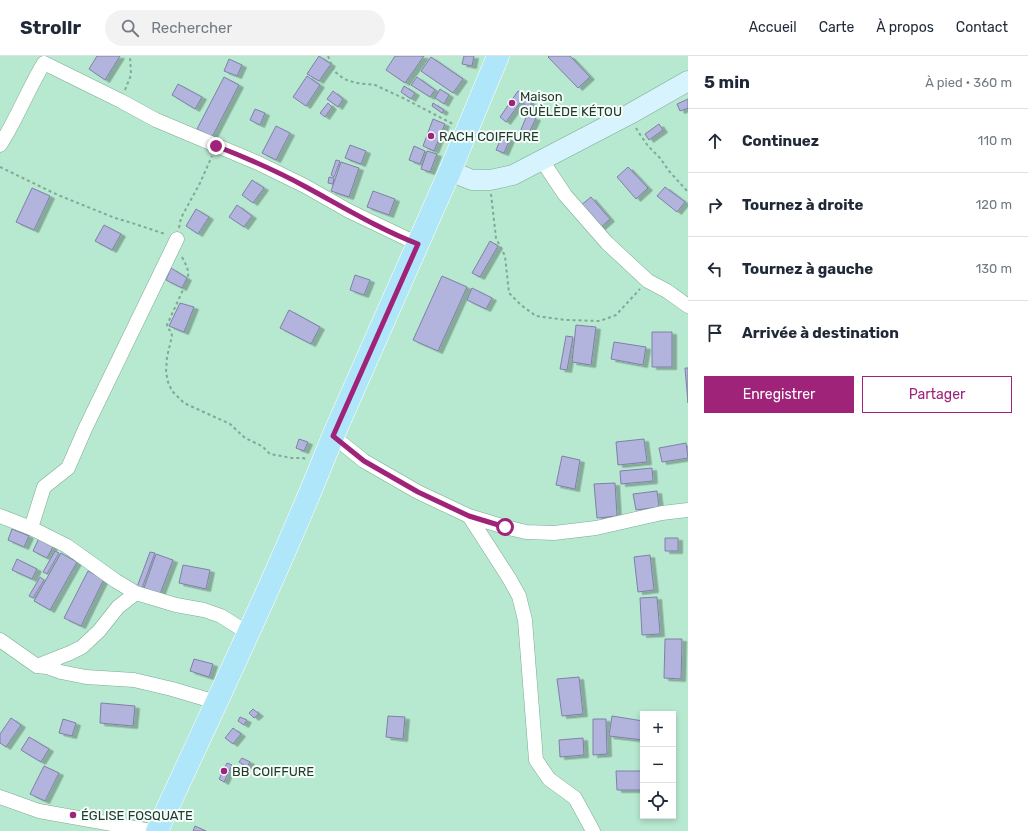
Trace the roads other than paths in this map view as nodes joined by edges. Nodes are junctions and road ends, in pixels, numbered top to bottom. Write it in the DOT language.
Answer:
graph roads {
  1 [pos="498,56"];
  2 [pos="688,82"];
  3 [pos="0,145"];
  4 [pos="541,159"];
  5 [pos="450,171"];
  6 [pos="177,239"];
  7 [pos="418,244"];
  8 [pos="688,306"];
  9 [pos="333,436"];
  10 [pos="688,510"];
  11 [pos="0,516"];
  12 [pos="469,516"];
  13 [pos="31,528"];
  14 [pos="136,593"];
  15 [pos="248,633"];
  16 [pos="0,640"];
  17 [pos="37,666"];
  18 [pos="216,702"];
  19 [pos="0,797"];
  20 [pos="151,831"];
  21 [pos="157,831"];
  22 [pos="593,831"];
  1 -- 5 [label="main road"];
  2 -- 4 [label="street"];
  3 -- 7 [label="street"];
  4 -- 5 [label="street"];
  4 -- 8 [label="street"];
  5 -- 7 [label="main road"];
  6 -- 13 [label="street"];
  7 -- 9 [label="main road"];
  9 -- 12 [label="street"];
  9 -- 15 [label="main road"];
  10 -- 12 [label="street"];
  11 -- 13 [label="street"];
  12 -- 22 [label="street"];
  13 -- 14 [label="street"];
  14 -- 15 [label="street"];
  14 -- 17 [label="street"];
  15 -- 18 [label="main road"];
  16 -- 17 [label="street"];
  17 -- 18 [label="street"];
  18 -- 21 [label="main road"];
  19 -- 20 [label="street"];
}
